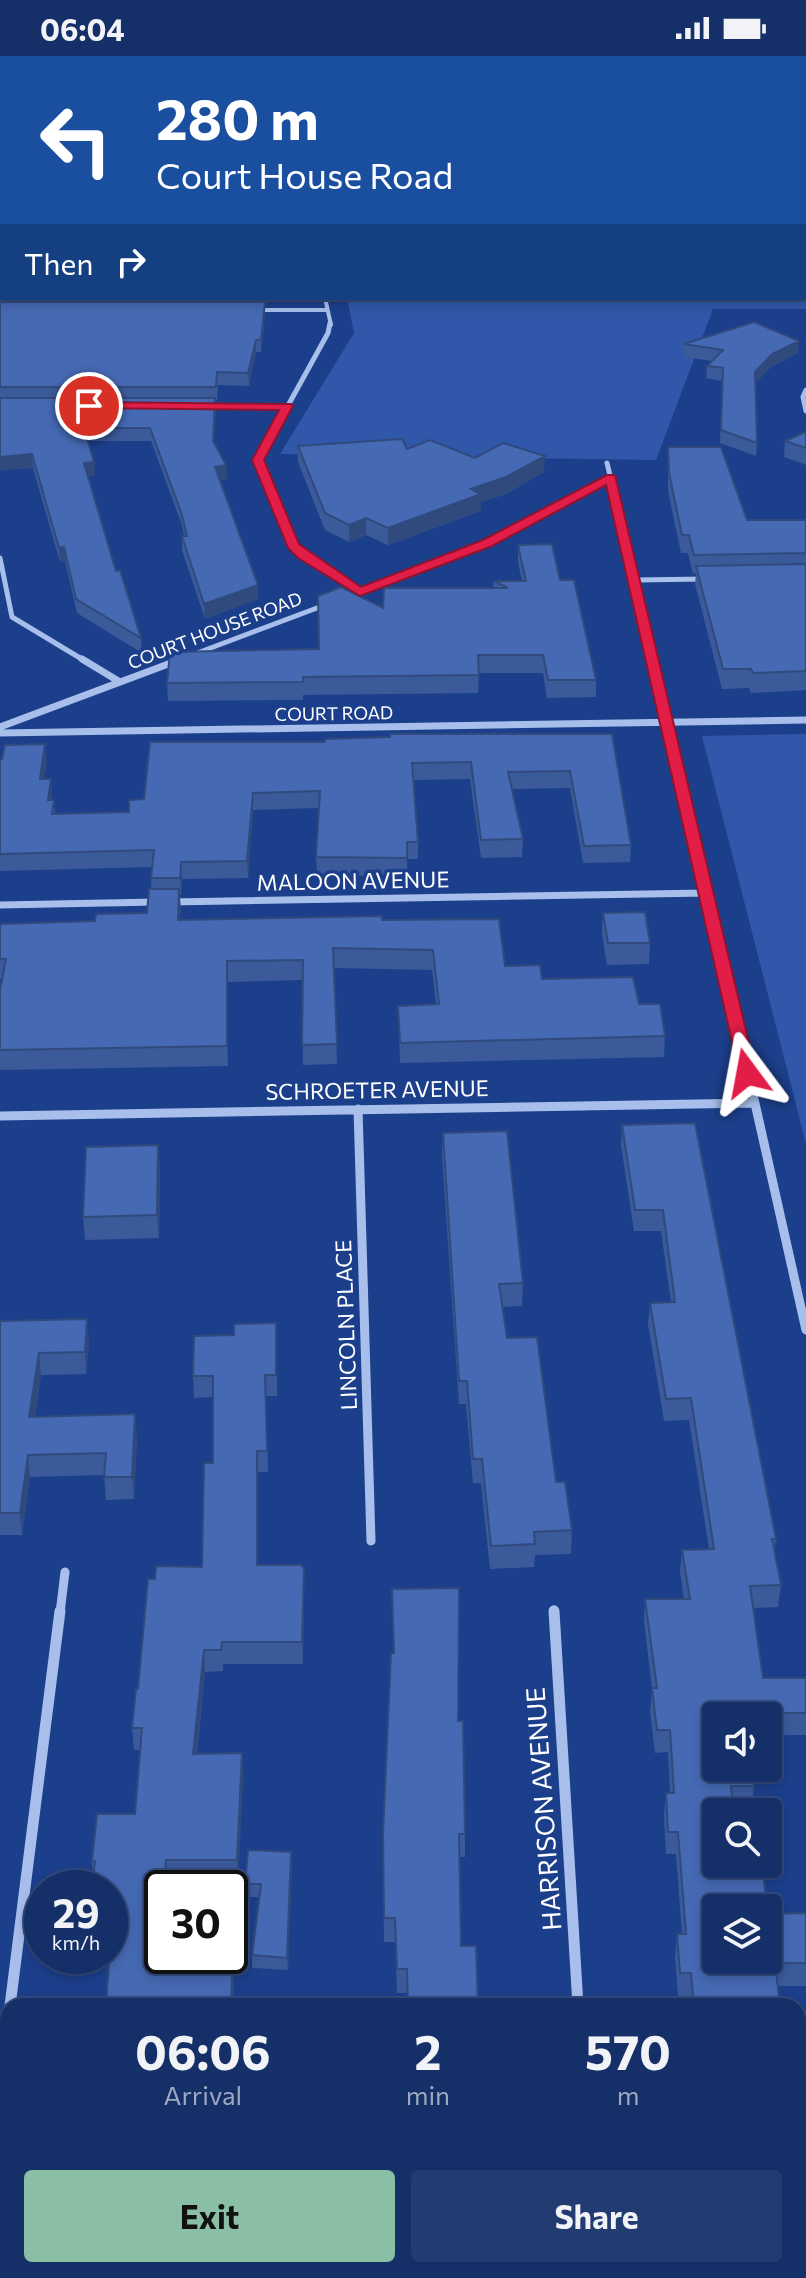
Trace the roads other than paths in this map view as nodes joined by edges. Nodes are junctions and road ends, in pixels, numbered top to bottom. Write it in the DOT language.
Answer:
graph roads {
  1 [pos="325,300"];
  2 [pos="247,310"];
  3 [pos="327,310"];
  4 [pos="806,390"];
  5 [pos="203,406"];
  6 [pos="287,406"];
  7 [pos="806,411"];
  8 [pos="607,463"];
  9 [pos="611,477"];
  10 [pos="0,558"];
  11 [pos="714,579"];
  12 [pos="637,580"];
  13 [pos="360,592"];
  14 [pos="12,617"];
  15 [pos="0,618"];
  16 [pos="120,682"];
  17 [pos="806,720"];
  18 [pos="669,722"];
  19 [pos="0,727"];
  20 [pos="0,733"];
  21 [pos="707,893"];
  22 [pos="0,905"];
  23 [pos="754,1103"];
  24 [pos="358,1109"];
  25 [pos="0,1116"];
  26 [pos="806,1330"];
  27 [pos="371,1541"];
  28 [pos="65,1572"];
  29 [pos="554,1610"];
  30 [pos="11,1998"];
  31 [pos="578,1998"];
  1 -- 3 [label="street"];
  2 -- 3 [label="street"];
  3 -- 6 [label="street"];
  4 -- 7 [label="street"];
  5 -- 6 [label="street"];
  6 -- 13 [label="street"];
  8 -- 9 [label="street"];
  9 -- 12 [label="street"];
  9 -- 13 [label="street, COURT HOUSE ROAD"];
  10 -- 14 [label="street"];
  11 -- 12 [label="street"];
  12 -- 18 [label="street"];
  13 -- 16 [label="street, COURT HOUSE ROAD"];
  14 -- 15 [label="street"];
  14 -- 16 [label="street"];
  16 -- 19 [label="street, COURT HOUSE ROAD"];
  17 -- 18 [label="street, COURT ROAD"];
  18 -- 20 [label="street, COURT ROAD"];
  18 -- 21 [label="street"];
  21 -- 22 [label="street, MALOON AVENUE"];
  21 -- 23 [label="street"];
  23 -- 24 [label="street, SCHROETER AVENUE"];
  23 -- 26 [label="street"];
  24 -- 25 [label="street, SCHROETER AVENUE"];
  24 -- 27 [label="street, LINCOLN PLACE"];
  28 -- 30 [label="street"];
  29 -- 31 [label="street, HARRISON AVENUE"];
}
